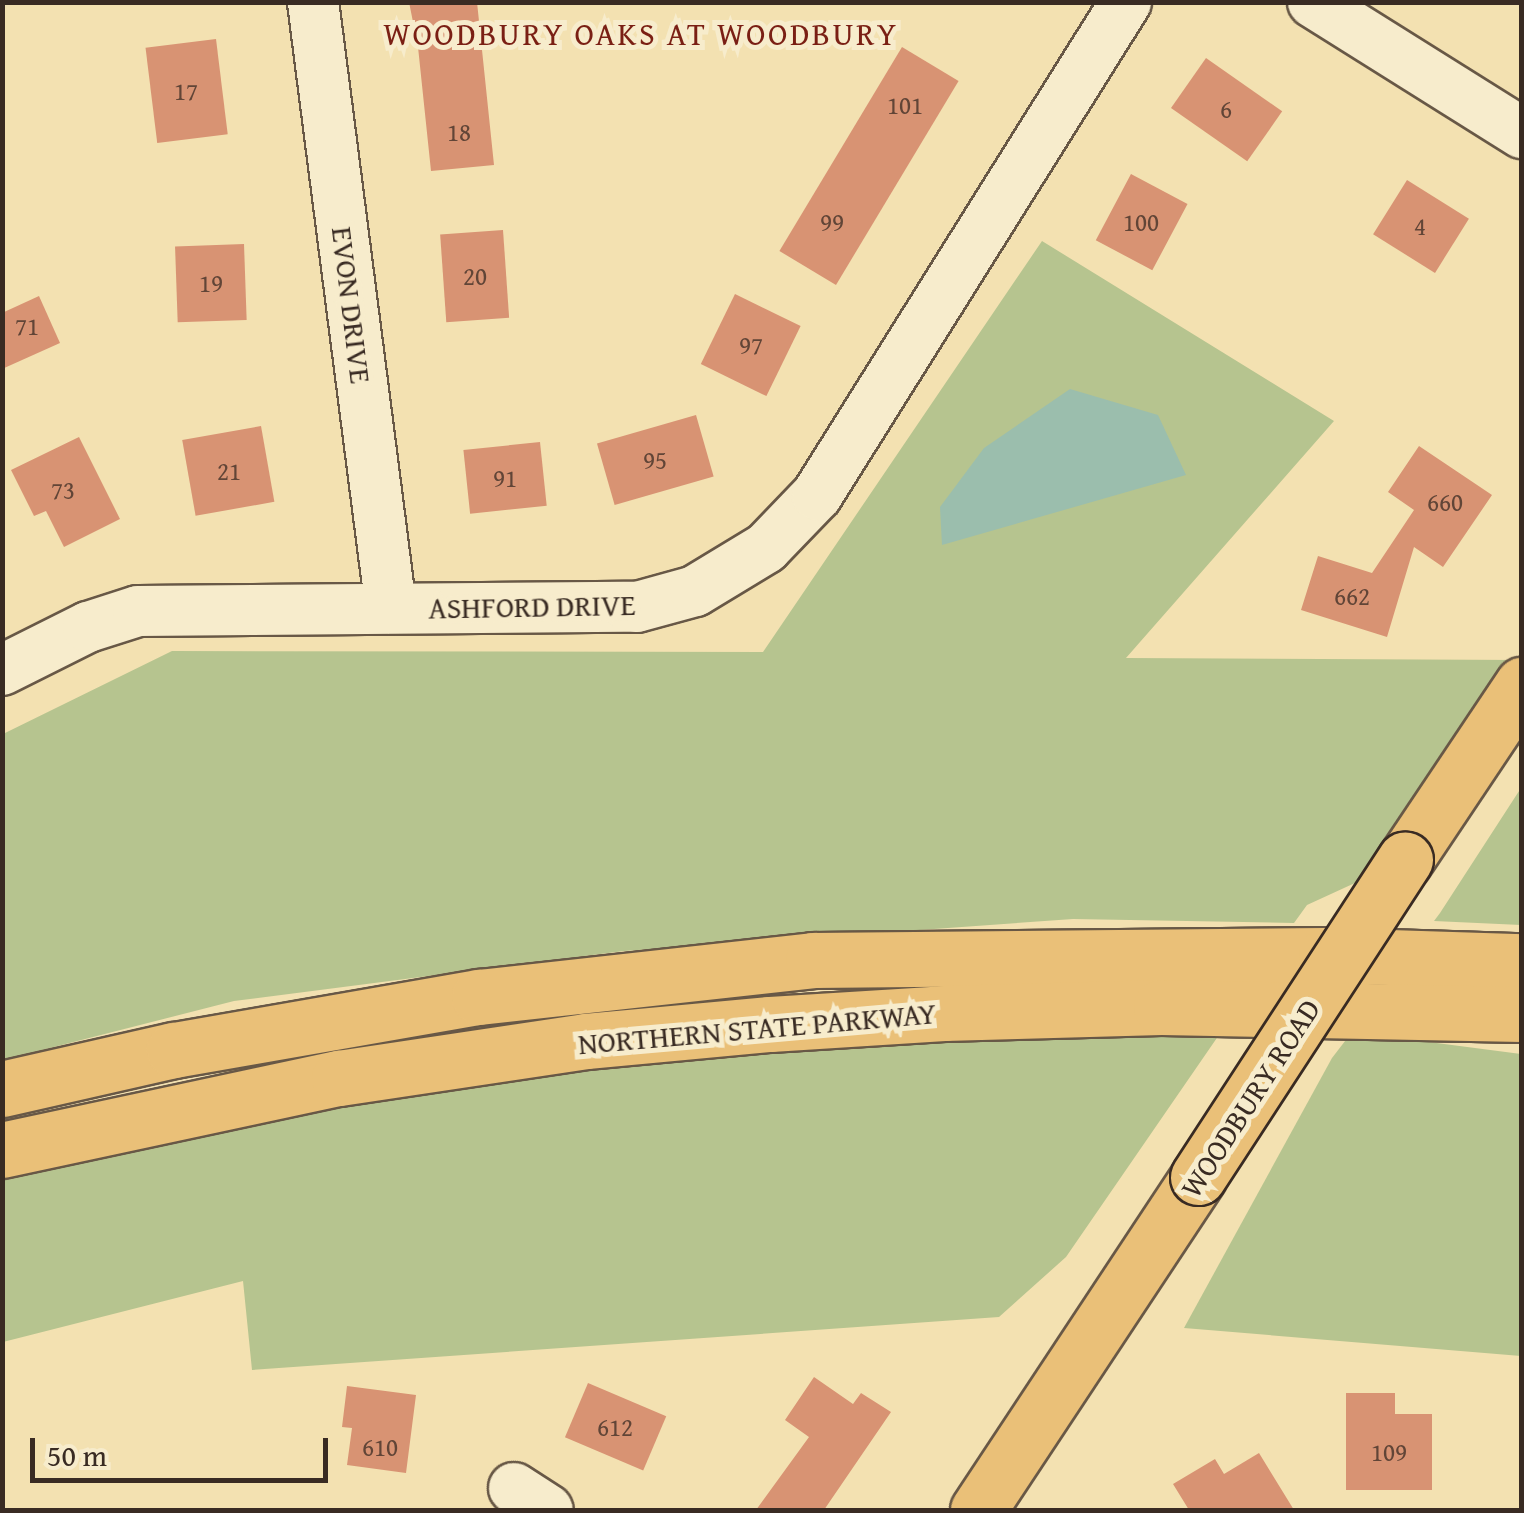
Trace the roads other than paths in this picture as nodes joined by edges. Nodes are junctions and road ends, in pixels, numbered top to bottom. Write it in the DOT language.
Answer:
graph roads {
  1 [pos="313,2"];
  2 [pos="1126,2"];
  3 [pos="1313,2"];
  4 [pos="1522,133"];
  5 [pos="391,608"];
  6 [pos="3,668"];
  7 [pos="1522,685"];
  8 [pos="1522,961"];
  9 [pos="1522,1014"];
  10 [pos="2,1089"];
  11 [pos="2,1150"];
  12 [pos="978,1510"];
  1 -- 5 [label="street, EVON DRIVE"];
  2 -- 5 [label="street, ASHFORD DRIVE"];
  3 -- 4 [label="street"];
  5 -- 6 [label="street, ASHFORD DRIVE"];
  7 -- 12 [label="main road, WOODBURY ROAD, bridge"];
  8 -- 10 [label="main road, NORTHERN STATE PARKWAY"];
  9 -- 11 [label="main road, NORTHERN STATE PARKWAY"];
}
